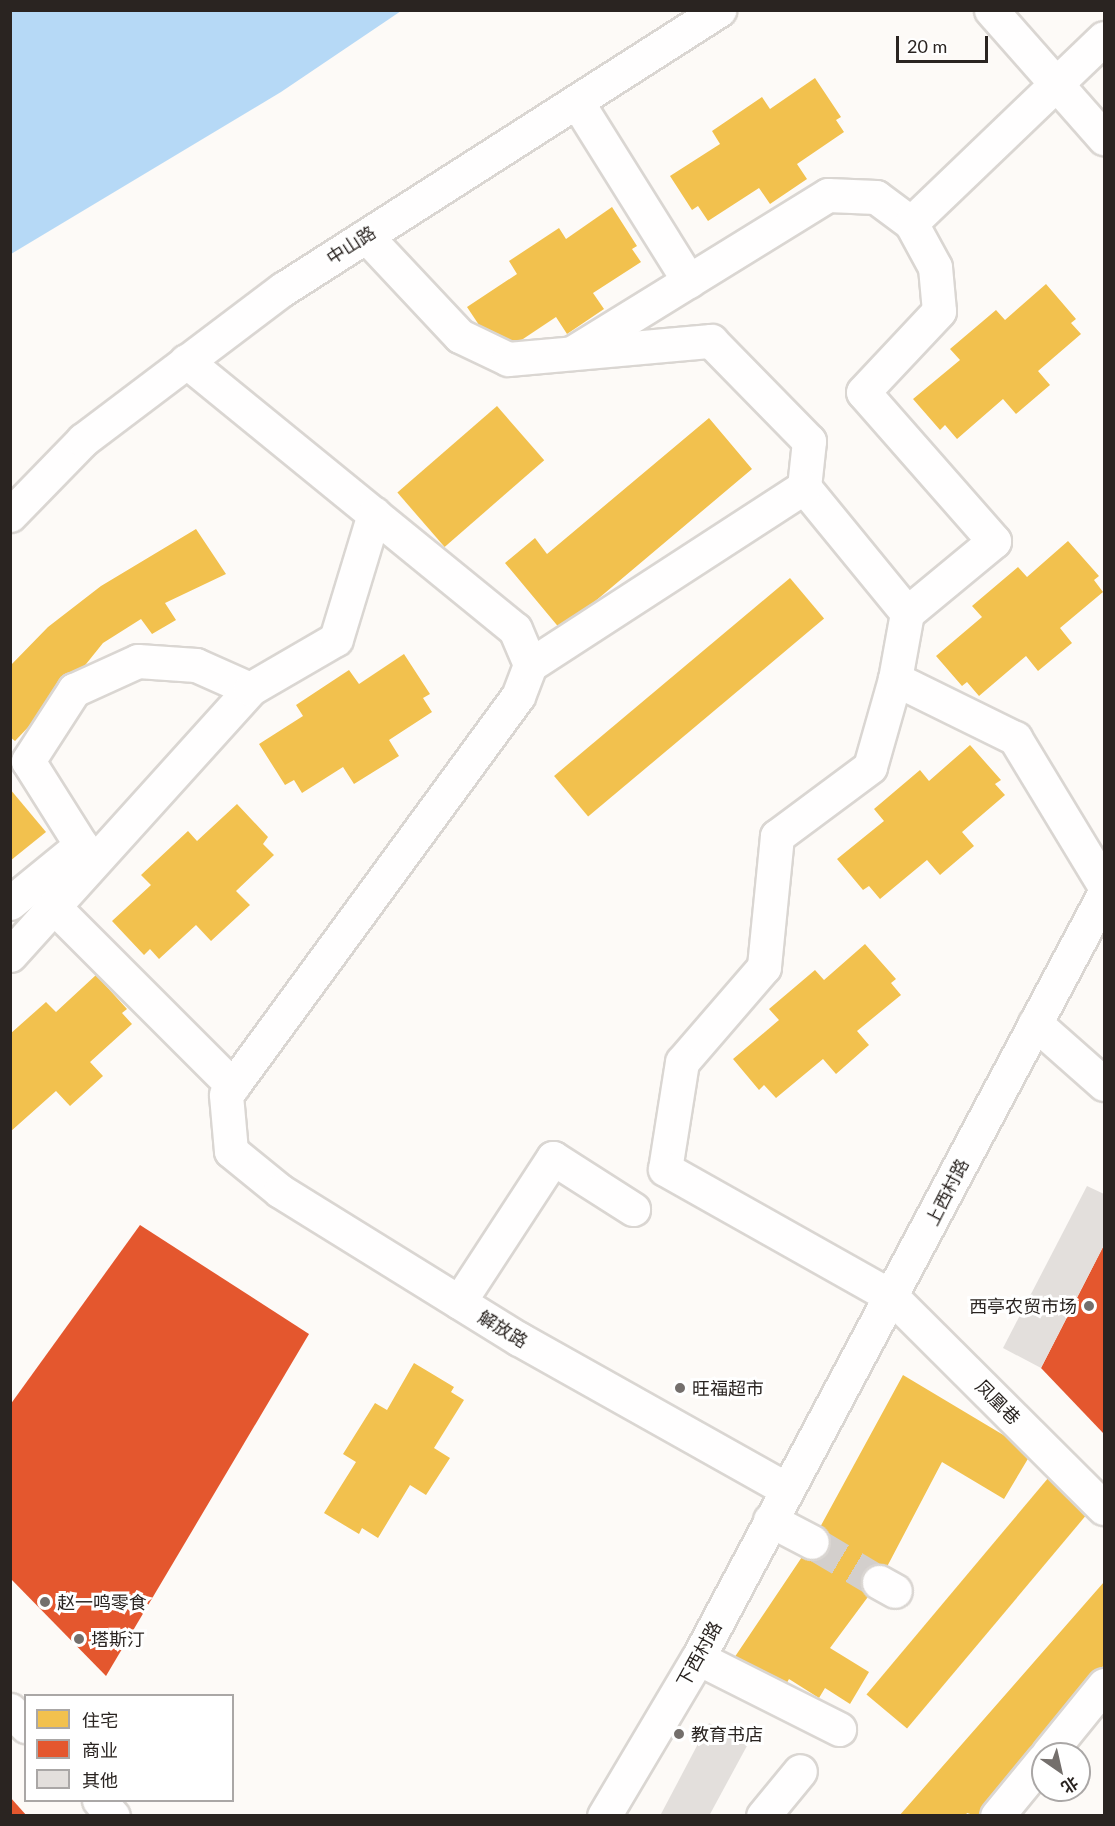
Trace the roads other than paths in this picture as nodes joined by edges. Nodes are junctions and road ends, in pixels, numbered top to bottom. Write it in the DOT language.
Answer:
graph roads {
  1 [pos="719,10"];
  2 [pos="991,10"];
  3 [pos="1104,38"];
  4 [pos="1057,85"];
  5 [pos="578,102"];
  6 [pos="1104,138"];
  7 [pos="911,223"];
  8 [pos="366,236"];
  9 [pos="689,280"];
  10 [pos="570,354"];
  11 [pos="186,361"];
  12 [pos="804,487"];
  13 [pos="374,514"];
  14 [pos="10,515"];
  15 [pos="907,613"];
  16 [pos="530,664"];
  17 [pos="895,679"];
  18 [pos="250,688"];
  19 [pos="1104,885"];
  20 [pos="1104,894"];
  21 [pos="10,903"];
  22 [pos="54,907"];
  23 [pos="10,955"];
  24 [pos="1035,1023"];
  25 [pos="1104,1084"];
  26 [pos="233,1086"];
  27 [pos="633,1209"];
  28 [pos="892,1297"];
  29 [pos="459,1302"];
  30 [pos="786,1489"];
  31 [pos="1104,1508"];
  32 [pos="770,1520"];
  33 [pos="812,1542"];
  34 [pos="698,1658"];
  35 [pos="1104,1685"];
  36 [pos="10,1710"];
  37 [pos="24,1724"];
  38 [pos="839,1729"];
  39 [pos="1058,1742"];
  40 [pos="800,1771"];
  41 [pos="1031,1774"];
  42 [pos="101,1802"];
  43 [pos="610,1814"];
  44 [pos="113,1815"];
  45 [pos="763,1815"];
  46 [pos="997,1815"];
  1 -- 5 [label="street, 中山路"];
  2 -- 4 [label="street"];
  3 -- 4 [label="street"];
  4 -- 6 [label="street"];
  4 -- 7 [label="street"];
  5 -- 8 [label="street, 中山路"];
  5 -- 9 [label="street"];
  7 -- 9 [label="street"];
  7 -- 15 [label="street"];
  8 -- 10 [label="street"];
  8 -- 11 [label="street, 中山路"];
  9 -- 10 [label="street"];
  10 -- 12 [label="street"];
  11 -- 13 [label="street"];
  11 -- 14 [label="street, 中山路"];
  12 -- 15 [label="street"];
  12 -- 16 [label="street"];
  13 -- 16 [label="street"];
  13 -- 18 [label="street"];
  15 -- 17 [label="street"];
  16 -- 26 [label="street"];
  17 -- 19 [label="street"];
  17 -- 28 [label="street, 凤凰巷"];
  18 -- 21 [label="street"];
  18 -- 22 [label="street"];
  20 -- 24 [label="street, 上西村路"];
  22 -- 23 [label="street"];
  22 -- 26 [label="street"];
  24 -- 25 [label="street"];
  24 -- 28 [label="street, 上西村路"];
  26 -- 29 [label="street, 解放路"];
  27 -- 29 [label="street"];
  28 -- 30 [label="street, 上西村路"];
  28 -- 31 [label="street, 凤凰巷"];
  29 -- 30 [label="street, 解放路"];
  30 -- 32 [label="street, 下西村路"];
  32 -- 33 [label="street"];
  32 -- 34 [label="street, 下西村路"];
  34 -- 38 [label="street"];
  34 -- 43 [label="street, 下西村路"];
  35 -- 39 [label="street"];
  36 -- 37 [label="street"];
  40 -- 45 [label="street"];
  41 -- 46 [label="street"];
  42 -- 44 [label="street"];
}
